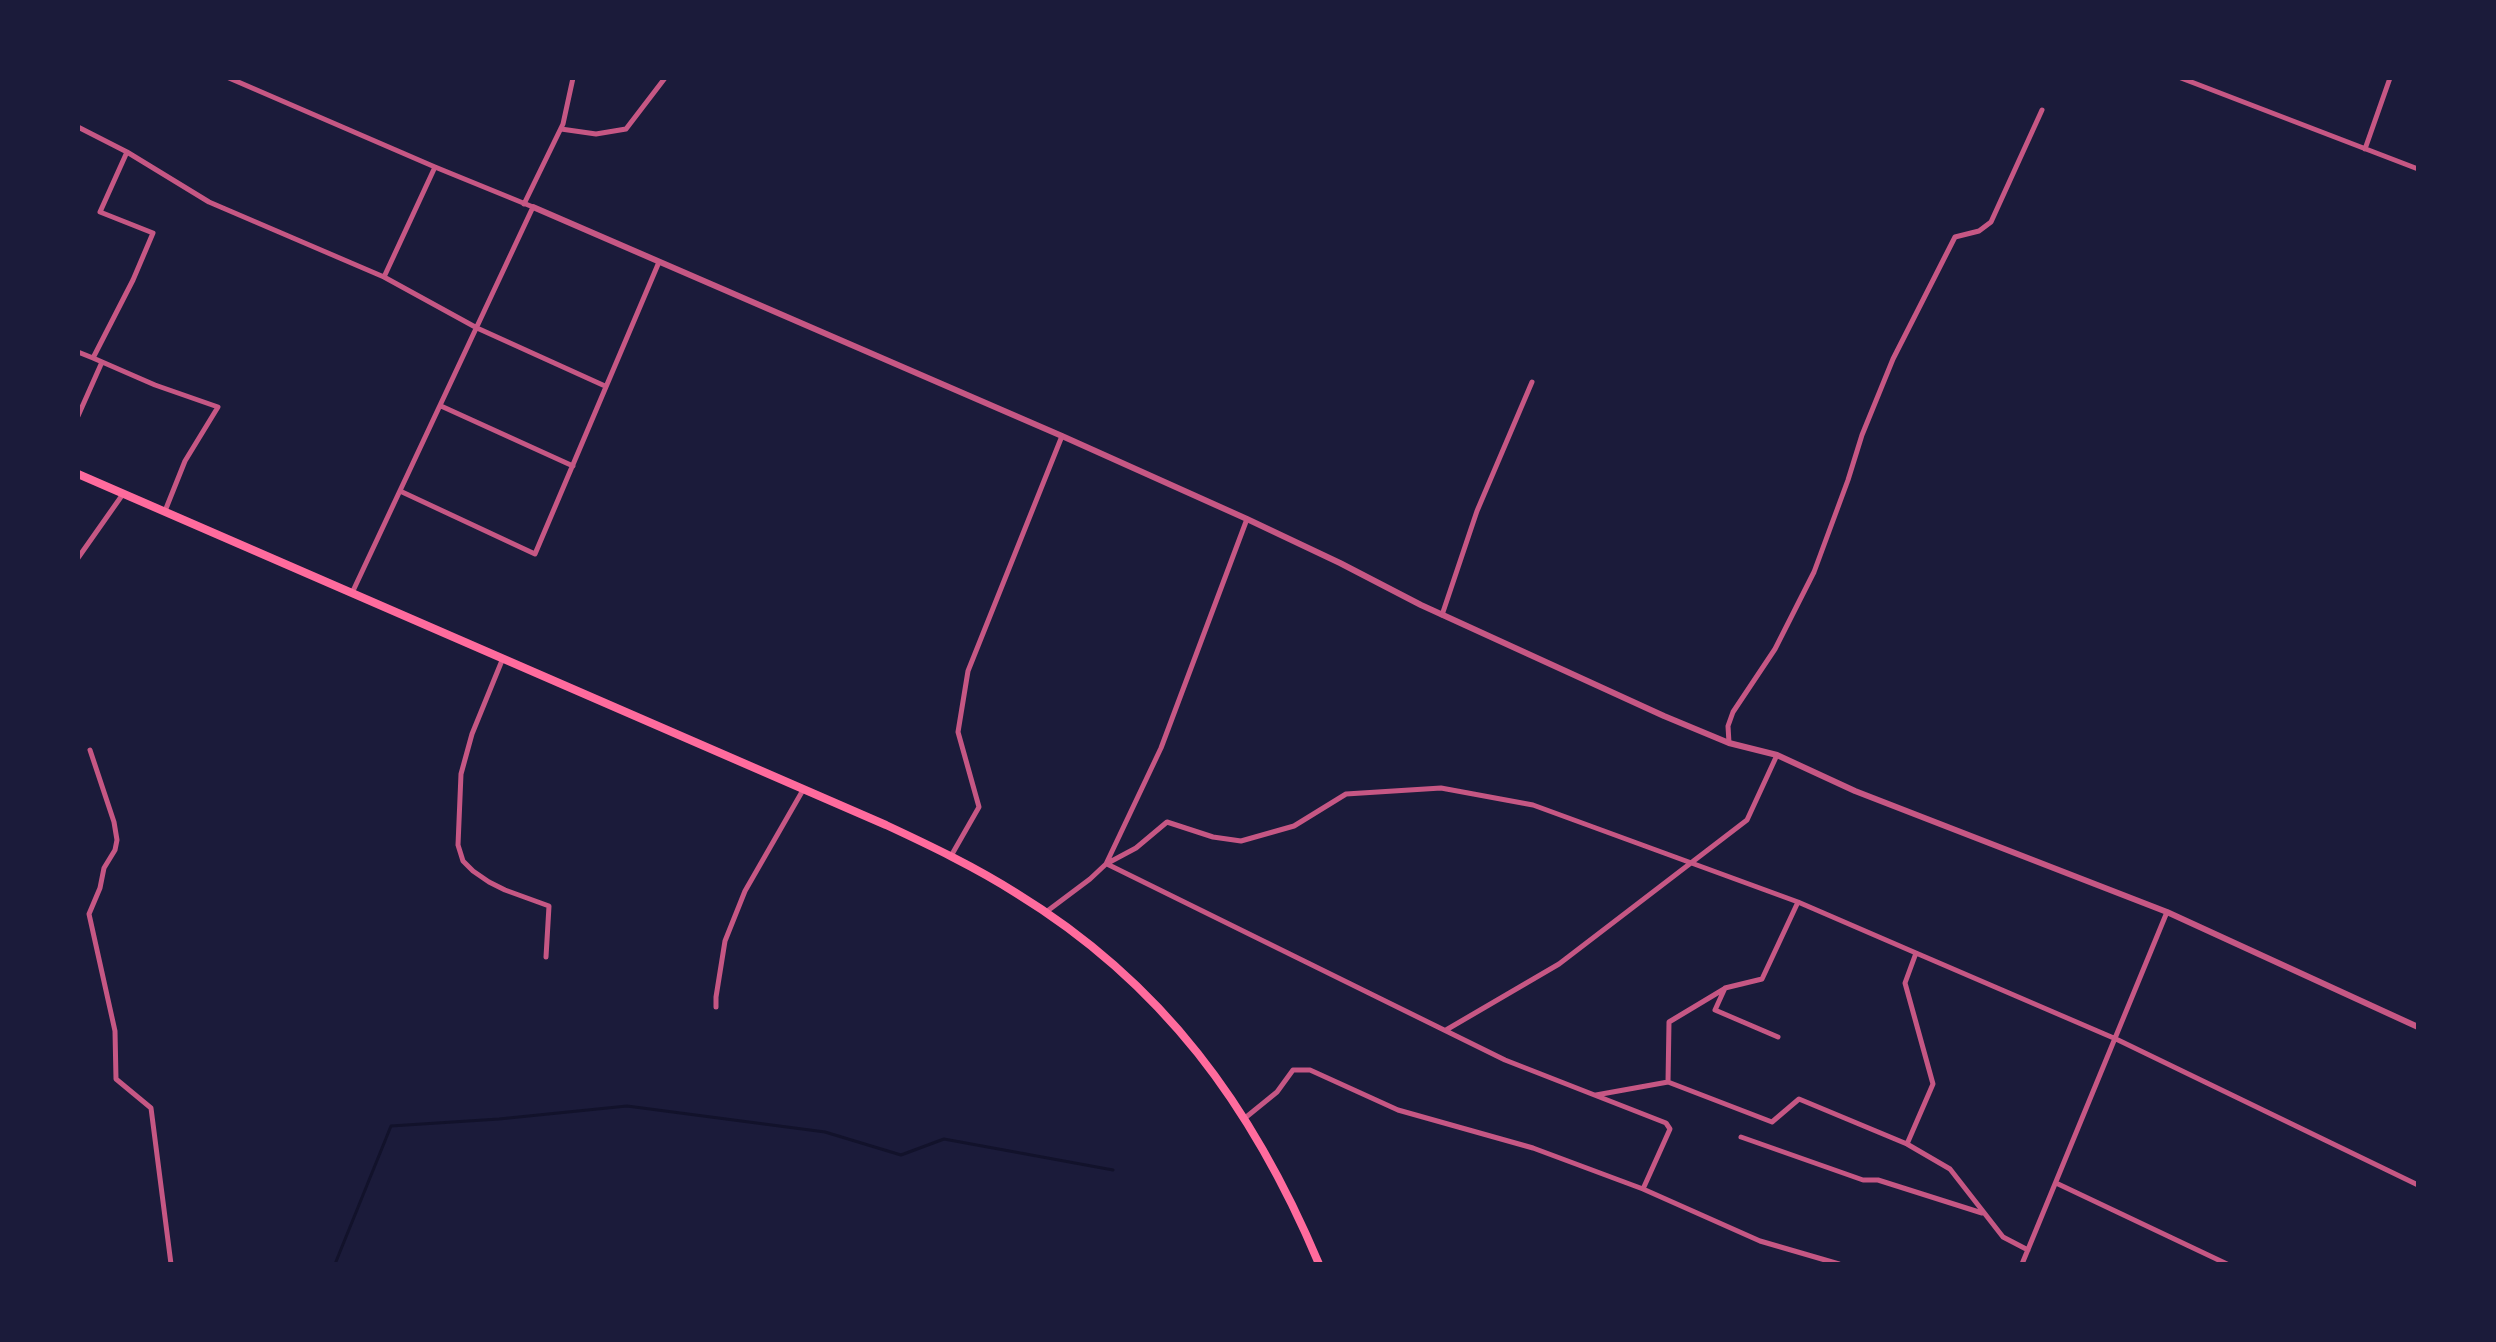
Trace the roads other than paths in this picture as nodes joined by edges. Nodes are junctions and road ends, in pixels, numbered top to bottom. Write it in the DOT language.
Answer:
graph roads {
  1 [pos="229,78"];
  2 [pos="573,78"];
  3 [pos="665,78"];
  4 [pos="2181,78"];
  5 [pos="2390,78"];
  6 [pos="2042,110"];
  7 [pos="78,127"];
  8 [pos="561,129"];
  9 [pos="2365,149"];
  10 [pos="127,152"];
  11 [pos="435,167"];
  12 [pos="2418,169"];
  13 [pos="524,204"];
  14 [pos="533,207"];
  15 [pos="659,262"];
  16 [pos="384,277"];
  17 [pos="477,328"];
  18 [pos="78,352"];
  19 [pos="93,358"];
  20 [pos="102,362"];
  21 [pos="1532,382"];
  22 [pos="605,386"];
  23 [pos="441,406"];
  24 [pos="78,416"];
  25 [pos="1062,436"];
  26 [pos="573,466"];
  27 [pos="78,474"];
  28 [pos="400,491"];
  29 [pos="123,494"];
  30 [pos="164,512"];
  31 [pos="1247,519"];
  32 [pos="78,558"];
  33 [pos="352,593"];
  34 [pos="1442,615"];
  35 [pos="503,657"];
  36 [pos="1729,743"];
  37 [pos="90,750"];
  38 [pos="1777,755"];
  39 [pos="803,790"];
  40 [pos="951,856"];
  41 [pos="1106,864"];
  42 [pos="1690,864"];
  43 [pos="1798,902"];
  44 [pos="1046,912"];
  45 [pos="2167,912"];
  46 [pos="1916,953"];
  47 [pos="546,957"];
  48 [pos="1725,988"];
  49 [pos="716,1007"];
  50 [pos="2418,1027"];
  51 [pos="1445,1031"];
  52 [pos="1778,1037"];
  53 [pos="2116,1039"];
  54 [pos="1668,1082"];
  55 [pos="1595,1095"];
  56 [pos="1245,1118"];
  57 [pos="1741,1137"];
  58 [pos="1907,1144"];
  59 [pos="2056,1183"];
  60 [pos="2418,1185"];
  61 [pos="1643,1189"];
  62 [pos="1983,1213"];
  63 [pos="2028,1250"];
  64 [pos="171,1264"];
  65 [pos="1319,1264"];
  66 [pos="1839,1264"];
  67 [pos="2022,1264"];
  68 [pos="2227,1264"];
  1 -- 11 [label="street"];
  2 -- 8 [label="street"];
  3 -- 8 [label="street"];
  4 -- 9 [label="street"];
  5 -- 9 [label="street"];
  6 -- 36 [label="street"];
  7 -- 10 [label="street"];
  8 -- 13 [label="street"];
  9 -- 12 [label="street"];
  10 -- 16 [label="street"];
  10 -- 19 [label="street"];
  11 -- 13 [label="street"];
  11 -- 16 [label="street"];
  13 -- 14 [label="street"];
  14 -- 15 [label="street"];
  14 -- 17 [label="street"];
  15 -- 22 [label="street"];
  15 -- 25 [label="street"];
  16 -- 17 [label="street"];
  17 -- 22 [label="street"];
  17 -- 23 [label="street"];
  18 -- 19 [label="street"];
  19 -- 20 [label="street"];
  20 -- 24 [label="street"];
  20 -- 30 [label="street"];
  21 -- 34 [label="street"];
  22 -- 26 [label="street"];
  23 -- 26 [label="street"];
  23 -- 28 [label="street"];
  25 -- 31 [label="street"];
  25 -- 40 [label="street"];
  26 -- 28 [label="street"];
  27 -- 29 [label="main road"];
  28 -- 33 [label="street"];
  29 -- 30 [label="main road"];
  29 -- 32 [label="street"];
  30 -- 33 [label="main road"];
  31 -- 34 [label="street"];
  31 -- 41 [label="street"];
  33 -- 35 [label="main road"];
  34 -- 36 [label="street"];
  35 -- 39 [label="main road"];
  35 -- 47 [label="street"];
  36 -- 38 [label="street"];
  37 -- 64 [label="street"];
  38 -- 42 [label="street"];
  38 -- 45 [label="street"];
  39 -- 40 [label="main road"];
  39 -- 49 [label="street"];
  40 -- 44 [label="main road"];
  41 -- 42 [label="street"];
  41 -- 44 [label="street"];
  41 -- 51 [label="street"];
  42 -- 43 [label="street"];
  42 -- 51 [label="street"];
  43 -- 46 [label="street"];
  43 -- 48 [label="street"];
  44 -- 56 [label="main road"];
  45 -- 50 [label="street"];
  45 -- 53 [label="street"];
  46 -- 53 [label="street"];
  46 -- 58 [label="street"];
  48 -- 52 [label="street"];
  48 -- 54 [label="street"];
  51 -- 55 [label="street"];
  53 -- 59 [label="street"];
  53 -- 60 [label="street"];
  54 -- 55 [label="street"];
  54 -- 58 [label="street"];
  55 -- 61 [label="street"];
  56 -- 61 [label="street"];
  56 -- 65 [label="main road"];
  57 -- 62 [label="street"];
  58 -- 62 [label="street"];
  59 -- 63 [label="street"];
  59 -- 68 [label="street"];
  61 -- 66 [label="street"];
  62 -- 63 [label="street"];
  63 -- 67 [label="street"];
}
